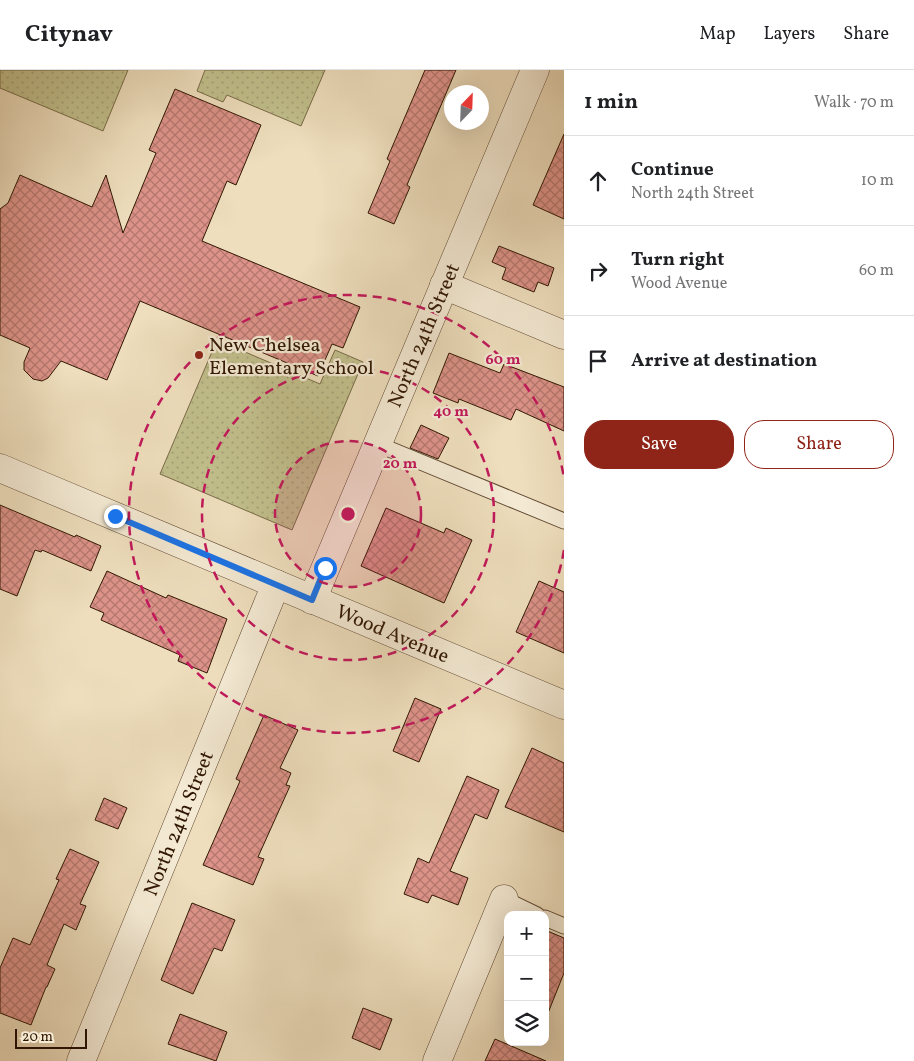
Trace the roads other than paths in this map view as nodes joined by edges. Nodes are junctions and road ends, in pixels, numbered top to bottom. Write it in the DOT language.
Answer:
graph roads {
  1 [pos="535,70"];
  2 [pos="444,285"];
  3 [pos="564,335"];
  4 [pos="377,444"];
  5 [pos="0,468"];
  6 [pos="564,521"];
  7 [pos="276,584"];
  8 [pos="312,600"];
  9 [pos="564,705"];
  10 [pos="504,899"];
  11 [pos="529,911"];
  12 [pos="549,920"];
  13 [pos="564,926"];
  14 [pos="81,1061"];
  15 [pos="437,1061"];
  1 -- 2 [label="street, North 24th Street"];
  2 -- 3 [label="street"];
  2 -- 4 [label="street, North 24th Street"];
  4 -- 6 [label="lane"];
  4 -- 8 [label="street, North 24th Street"];
  5 -- 7 [label="street, Wood Avenue"];
  7 -- 8 [label="street, Wood Avenue"];
  7 -- 14 [label="street, North 24th Street"];
  8 -- 9 [label="street, Wood Avenue"];
  10 -- 11 [label="lane"];
  10 -- 15 [label="street"];
  12 -- 13 [label="lane"];
}
